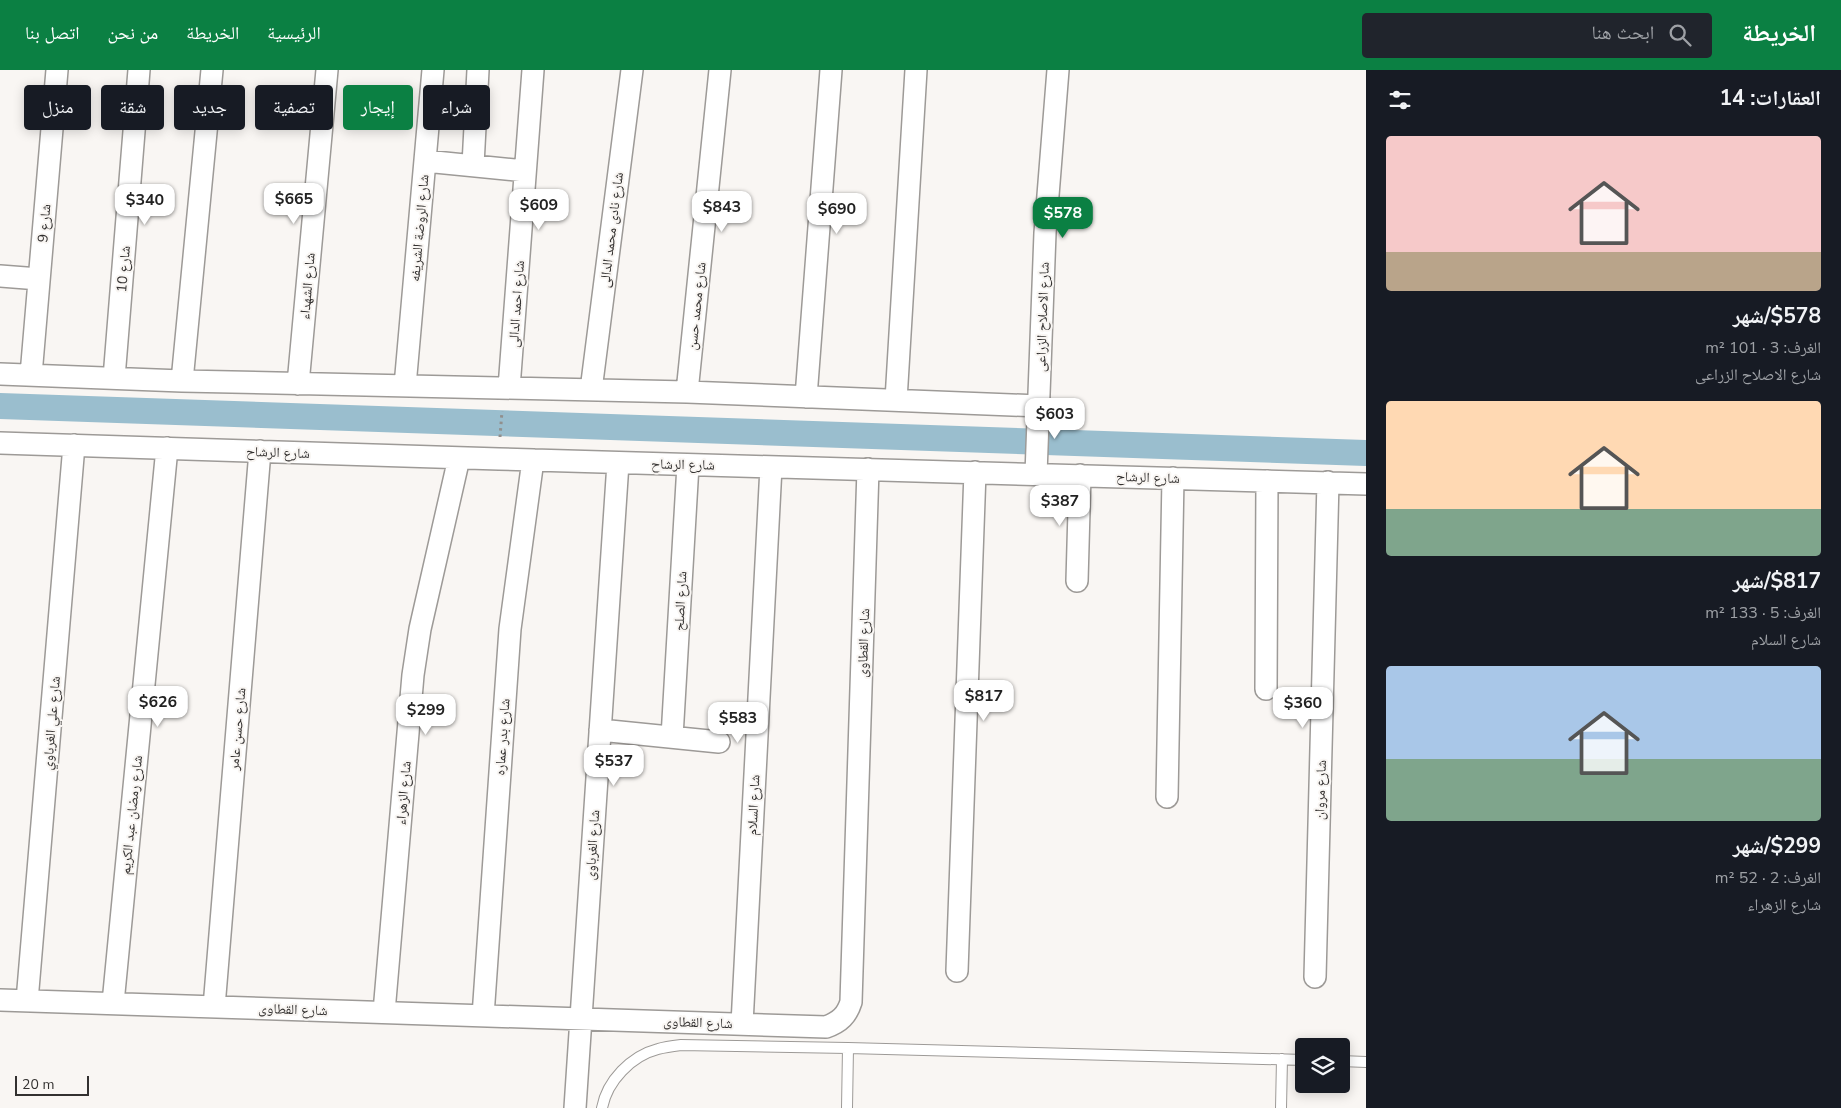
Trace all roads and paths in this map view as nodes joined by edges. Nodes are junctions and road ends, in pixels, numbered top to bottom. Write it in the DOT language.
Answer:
graph roads {
  1 [pos="57,70"];
  2 [pos="139,70"];
  3 [pos="212,70"];
  4 [pos="327,70"];
  5 [pos="433,70"];
  6 [pos="478,70"];
  7 [pos="533,70"];
  8 [pos="632,70"];
  9 [pos="720,70"];
  10 [pos="831,70"];
  11 [pos="916,70"];
  12 [pos="1058,70"];
  13 [pos="425,160"];
  14 [pos="472,165"];
  15 [pos="525,171"];
  16 [pos="0,276"];
  17 [pos="40,278"];
  18 [pos="0,374"];
  19 [pos="31,375"];
  20 [pos="114,378"];
  21 [pos="182,381"];
  22 [pos="298,384"];
  23 [pos="404,386"];
  24 [pos="506,388"];
  25 [pos="591,390"];
  26 [pos="687,392"];
  27 [pos="806,397"];
  28 [pos="896,400"];
  29 [pos="1038,406"];
  30 [pos="0,443"];
  31 [pos="74,445"];
  32 [pos="167,448"];
  33 [pos="260,451"];
  34 [pos="459,458"];
  35 [pos="499,460"];
  36 [pos="533,460"];
  37 [pos="618,463"];
  38 [pos="688,465"];
  39 [pos="771,467"];
  40 [pos="868,469"];
  41 [pos="975,472"];
  42 [pos="1036,474"];
  43 [pos="1080,475"];
  44 [pos="1173,478"];
  45 [pos="1267,481"];
  46 [pos="1328,482"];
  47 [pos="1366,484"];
  48 [pos="1077,581"];
  49 [pos="1266,689"];
  50 [pos="600,730"];
  51 [pos="672,737"];
  52 [pos="718,742"];
  53 [pos="1167,797"];
  54 [pos="957,971"];
  55 [pos="1315,977"];
  56 [pos="0,1000"];
  57 [pos="27,1001"];
  58 [pos="113,1004"];
  59 [pos="214,1007"];
  60 [pos="384,1012"];
  61 [pos="483,1016"];
  62 [pos="580,1018"];
  63 [pos="742,1024"];
  64 [pos="848,1048"];
  65 [pos="1282,1059"];
  66 [pos="1295,1060"];
  67 [pos="1350,1061"];
  68 [pos="1366,1062"];
  69 [pos="574,1108"];
  70 [pos="602,1108"];
  71 [pos="847,1108"];
  72 [pos="1281,1108"];
  1 -- 17 [label="street, شارع 9"];
  2 -- 20 [label="street, شارع 10"];
  3 -- 21 [label="street"];
  4 -- 22 [label="street, شارع الشهداء"];
  5 -- 13 [label="street, شارع الروضة الشريفه"];
  6 -- 14 [label="street"];
  7 -- 15 [label="street, شارع احمد الدالى"];
  8 -- 25 [label="street, شارع نادى محمد الدالى"];
  9 -- 26 [label="street, شارع محمد حسن"];
  10 -- 27 [label="street"];
  11 -- 28 [label="street"];
  12 -- 29 [label="street, شارع الاصلاح الزراعى"];
  13 -- 14 [label="street"];
  13 -- 23 [label="street, شارع الروضة الشريفه"];
  14 -- 15 [label="street"];
  15 -- 24 [label="street, شارع احمد الدالى"];
  16 -- 17 [label="street"];
  17 -- 19 [label="street, شارع 9"];
  18 -- 19 [label="street"];
  19 -- 20 [label="street"];
  20 -- 21 [label="street"];
  21 -- 22 [label="street"];
  22 -- 23 [label="street"];
  23 -- 24 [label="street"];
  24 -- 25 [label="street"];
  24 -- 35 [label="path"];
  25 -- 26 [label="street"];
  26 -- 27 [label="street"];
  27 -- 28 [label="street"];
  28 -- 29 [label="street"];
  29 -- 42 [label="street, شارع الاصلاح الزراعى"];
  30 -- 31 [label="street, شارع الرشاح"];
  31 -- 32 [label="street, شارع الرشاح"];
  31 -- 57 [label="street, شارع علي الغرباوي"];
  32 -- 33 [label="street, شارع الرشاح"];
  32 -- 58 [label="street, شارع رمضان عبد الكريم"];
  33 -- 34 [label="street, شارع الرشاح"];
  33 -- 59 [label="street, شارع حسن عامر"];
  34 -- 35 [label="street, شارع الرشاح"];
  34 -- 60 [label="street, شارع الزهراء"];
  35 -- 36 [label="street, شارع الرشاح"];
  36 -- 37 [label="street, شارع الرشاح"];
  36 -- 61 [label="street, شارع بدر عماره"];
  37 -- 38 [label="street, شارع الرشاح"];
  37 -- 50 [label="street, شارع الغرباوى"];
  38 -- 39 [label="street, شارع الرشاح"];
  38 -- 51 [label="street, شارع الصلح"];
  39 -- 40 [label="street, شارع الرشاح"];
  39 -- 63 [label="street, شارع السلام"];
  40 -- 41 [label="street, شارع الرشاح"];
  40 -- 63 [label="street, شارع القطاوى"];
  41 -- 42 [label="street, شارع الرشاح"];
  41 -- 54 [label="street"];
  42 -- 43 [label="street, شارع الرشاح"];
  43 -- 44 [label="street, شارع الرشاح"];
  43 -- 48 [label="street"];
  44 -- 45 [label="street, شارع الرشاح"];
  44 -- 53 [label="street"];
  45 -- 46 [label="street, شارع الرشاح"];
  45 -- 49 [label="street"];
  46 -- 47 [label="street, شارع الرشاح"];
  46 -- 55 [label="street, شارع مروان"];
  50 -- 51 [label="street"];
  50 -- 62 [label="street, شارع الغرباوى"];
  51 -- 52 [label="street"];
  56 -- 57 [label="street, شارع القطاوى"];
  57 -- 58 [label="street, شارع القطاوى"];
  58 -- 59 [label="street, شارع القطاوى"];
  59 -- 60 [label="street, شارع القطاوى"];
  60 -- 61 [label="street, شارع القطاوى"];
  61 -- 62 [label="street, شارع القطاوى"];
  62 -- 63 [label="street, شارع القطاوى"];
  62 -- 69 [label="street, شارع الغرباوى"];
  64 -- 65 [label="lane"];
  64 -- 70 [label="lane"];
  64 -- 71 [label="lane"];
  65 -- 66 [label="lane"];
  65 -- 72 [label="lane"];
  67 -- 68 [label="lane"];
}
